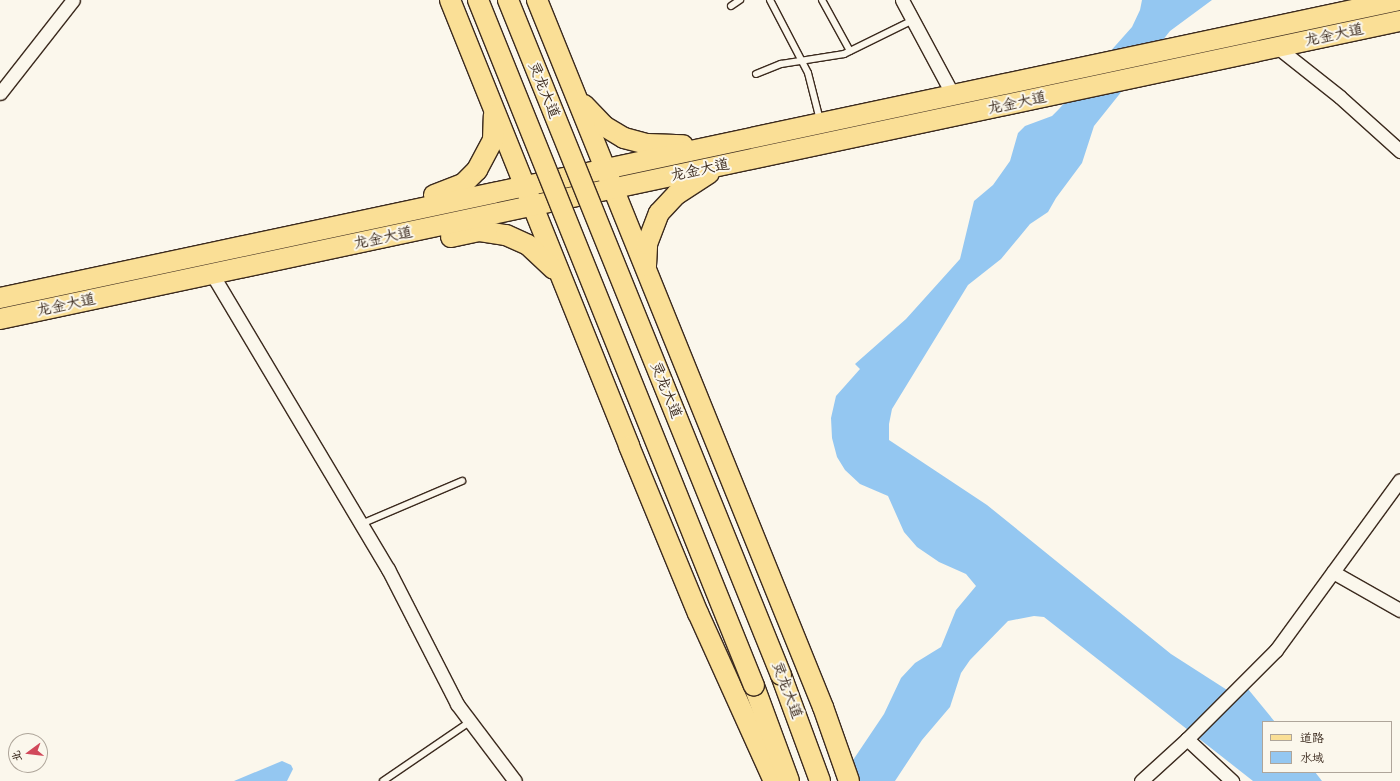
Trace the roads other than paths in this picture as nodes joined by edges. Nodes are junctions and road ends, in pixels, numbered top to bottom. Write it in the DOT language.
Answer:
graph roads {
  1 [pos="73,0"];
  2 [pos="450,0"];
  3 [pos="478,0"];
  4 [pos="508,0"];
  5 [pos="537,0"];
  6 [pos="740,0"];
  7 [pos="770,0"];
  8 [pos="822,0"];
  9 [pos="902,0"];
  10 [pos="1400,0"];
  11 [pos="731,6"];
  12 [pos="913,20"];
  13 [pos="1400,21"];
  14 [pos="1277,47"];
  15 [pos="850,51"];
  16 [pos="802,61"];
  17 [pos="756,74"];
  18 [pos="570,83"];
  19 [pos="0,93"];
  20 [pos="954,95"];
  21 [pos="490,100"];
  22 [pos="821,123"];
  23 [pos="718,145"];
  24 [pos="1400,151"];
  25 [pos="724,165"];
  26 [pos="605,169"];
  27 [pos="525,186"];
  28 [pos="613,189"];
  29 [pos="533,206"];
  30 [pos="296,235"];
  31 [pos="308,254"];
  32 [pos="212,274"];
  33 [pos="648,274"];
  34 [pos="562,278"];
  35 [pos="0,298"];
  36 [pos="0,319"];
  37 [pos="1400,480"];
  38 [pos="462,481"];
  39 [pos="361,524"];
  40 [pos="1333,572"];
  41 [pos="1400,610"];
  42 [pos="471,721"];
  43 [pos="1187,739"];
  44 [pos="383,781"];
  45 [pos="515,781"];
  46 [pos="774,781"];
  47 [pos="789,781"];
  48 [pos="820,781"];
  49 [pos="849,781"];
  50 [pos="1141,781"];
  51 [pos="1232,781"];
  1 -- 19 [label="street"];
  2 -- 21 [label="main road"];
  3 -- 47 [label="main road, 灵龙大道, bridge"];
  4 -- 48 [label="main road, 灵龙大道, bridge"];
  5 -- 18 [label="main road"];
  6 -- 11 [label="lane"];
  7 -- 16 [label="lane"];
  8 -- 15 [label="lane"];
  9 -- 12 [label="street"];
  10 -- 20 [label="main road, 龙金大道"];
  12 -- 15 [label="lane"];
  12 -- 20 [label="street"];
  13 -- 14 [label="main road, 龙金大道"];
  14 -- 24 [label="street"];
  14 -- 25 [label="main road, 龙金大道"];
  15 -- 16 [label="lane"];
  16 -- 17 [label="lane"];
  16 -- 22 [label="lane"];
  18 -- 23 [label="main road"];
  18 -- 26 [label="main road"];
  20 -- 22 [label="main road, 龙金大道"];
  21 -- 27 [label="main road"];
  21 -- 30 [label="main road"];
  22 -- 23 [label="main road, 龙金大道"];
  23 -- 26 [label="main road, 龙金大道"];
  25 -- 28 [label="main road, 龙金大道"];
  25 -- 33 [label="main road"];
  26 -- 27 [label="main road, 龙金大道"];
  26 -- 28 [label="main road"];
  27 -- 29 [label="main road"];
  27 -- 30 [label="main road, 龙金大道"];
  28 -- 29 [label="main road, 龙金大道"];
  28 -- 33 [label="main road"];
  29 -- 31 [label="main road, 龙金大道"];
  29 -- 34 [label="main road"];
  30 -- 35 [label="main road, 龙金大道"];
  31 -- 32 [label="main road, 龙金大道"];
  31 -- 34 [label="main road"];
  32 -- 36 [label="main road, 龙金大道"];
  32 -- 39 [label="street"];
  33 -- 49 [label="main road"];
  34 -- 46 [label="main road"];
  37 -- 40 [label="street"];
  38 -- 39 [label="lane"];
  39 -- 42 [label="street"];
  40 -- 41 [label="street"];
  40 -- 43 [label="street"];
  42 -- 44 [label="lane"];
  42 -- 45 [label="street"];
  43 -- 50 [label="street"];
  43 -- 51 [label="street"];
}
